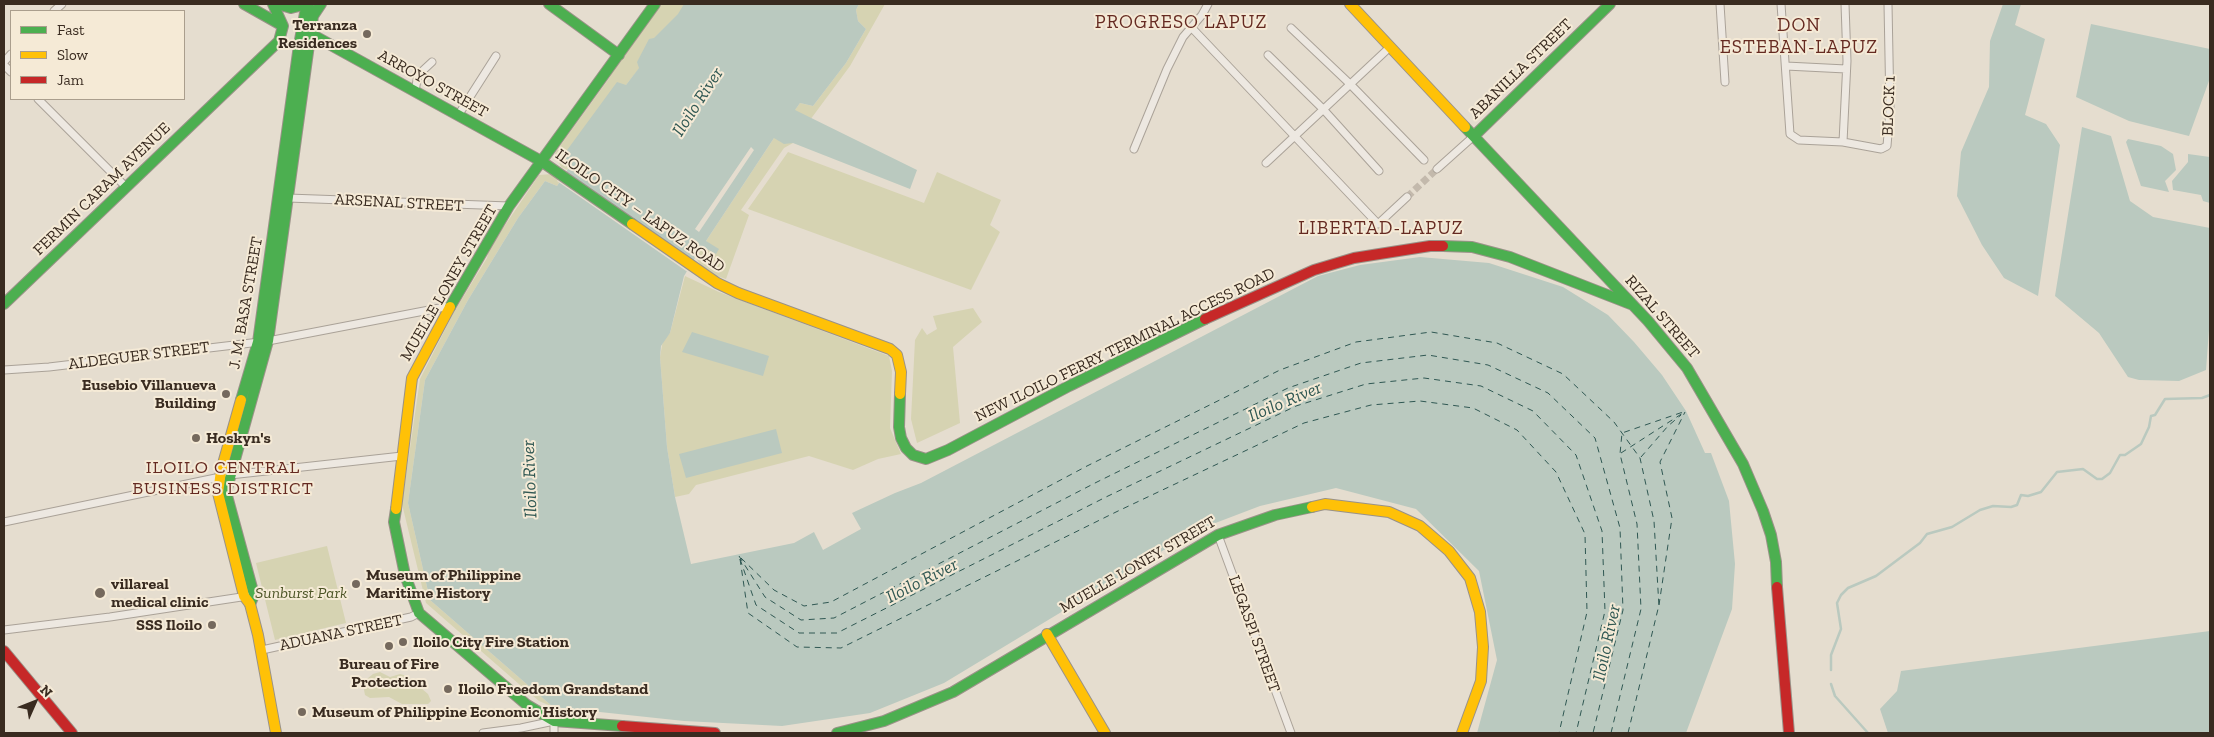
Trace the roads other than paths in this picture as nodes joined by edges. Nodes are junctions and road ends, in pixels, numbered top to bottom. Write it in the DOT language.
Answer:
graph roads {
  1 [pos="244,4"];
  2 [pos="272,4"];
  3 [pos="278,4"];
  4 [pos="308,4"];
  5 [pos="321,4"];
  6 [pos="549,4"];
  7 [pos="655,4"];
  8 [pos="1208,4"];
  9 [pos="1350,4"];
  10 [pos="1610,4"];
  11 [pos="1720,4"];
  12 [pos="1781,4"];
  13 [pos="1845,4"];
  14 [pos="1888,4"];
  15 [pos="283,26"];
  16 [pos="1191,27"];
  17 [pos="1291,28"];
  18 [pos="306,32"];
  19 [pos="1390,47"];
  20 [pos="619,55"];
  21 [pos="1268,55"];
  22 [pos="496,56"];
  23 [pos="432,62"];
  24 [pos="1786,66"];
  25 [pos="1846,69"];
  26 [pos="1725,82"];
  27 [pos="1350,84"];
  28 [pos="415,91"];
  29 [pos="39,100"];
  30 [pos="1323,110"];
  31 [pos="459,114"];
  32 [pos="1474,135"];
  33 [pos="1294,136"];
  34 [pos="1843,142"];
  35 [pos="1134,149"];
  36 [pos="1424,160"];
  37 [pos="541,161"];
  38 [pos="1266,163"];
  39 [pos="1437,169"];
  40 [pos="1379,171"];
  41 [pos="126,186"];
  42 [pos="1407,197"];
  43 [pos="288,198"];
  44 [pos="510,206"];
  45 [pos="4,304"];
  46 [pos="1634,305"];
  47 [pos="450,306"];
  48 [pos="268,341"];
  49 [pos="258,342"];
  50 [pos="4,370"];
  51 [pos="402,456"];
  52 [pos="920,458"];
  53 [pos="225,477"];
  54 [pos="4,522"];
  55 [pos="1218,535"];
  56 [pos="249,598"];
  57 [pos="419,613"];
  58 [pos="4,630"];
  59 [pos="1048,634"];
  60 [pos="262,650"];
  61 [pos="4,651"];
  62 [pos="554,721"];
  63 [pos="72,733"];
  64 [pos="276,733"];
  65 [pos="482,733"];
  66 [pos="554,733"];
  67 [pos="715,733"];
  68 [pos="837,733"];
  69 [pos="1105,733"];
  70 [pos="1291,733"];
  71 [pos="1462,733"];
  72 [pos="1789,733"];
  1 -- 15 [label="main road"];
  2 -- 15 [label="main road"];
  3 -- 4 [label="main road"];
  4 -- 18 [label="main road"];
  5 -- 18 [label="main road"];
  6 -- 20 [label="main road"];
  7 -- 20 [label="main road, MUELLE LONEY STREET"];
  8 -- 16 [label="street"];
  9 -- 19 [label="main road, RIZAL STREET"];
  10 -- 32 [label="main road, ABANILLA STREET"];
  11 -- 26 [label="street"];
  12 -- 24 [label="street"];
  13 -- 25 [label="street"];
  14 -- 34 [label="street, BLOCK 1"];
  15 -- 41 [label="main road, FERMIN CARAM AVENUE"];
  16 -- 33 [label="street"];
  16 -- 35 [label="street"];
  17 -- 27 [label="street"];
  18 -- 28 [label="main road, ARROYO STREET"];
  18 -- 43 [label="main road, J. M. BASA STREET"];
  18 -- 49 [label="main road, J. M. BASA STREET"];
  19 -- 27 [label="street"];
  19 -- 32 [label="main road, RIZAL STREET"];
  20 -- 37 [label="main road, MUELLE LONEY STREET"];
  21 -- 30 [label="street"];
  22 -- 31 [label="street"];
  23 -- 28 [label="street"];
  24 -- 25 [label="street"];
  24 -- 34 [label="street"];
  25 -- 34 [label="street"];
  27 -- 30 [label="street"];
  27 -- 36 [label="street"];
  28 -- 31 [label="main road, ARROYO STREET"];
  29 -- 41 [label="street"];
  30 -- 33 [label="street"];
  30 -- 40 [label="street"];
  31 -- 37 [label="main road, ARROYO STREET"];
  32 -- 39 [label="street"];
  32 -- 46 [label="main road, RIZAL STREET"];
  33 -- 38 [label="street"];
  33 -- 42 [label="street"];
  37 -- 44 [label="main road, MUELLE LONEY STREET"];
  37 -- 52 [label="main road, ILOILO CITY – LAPUZ ROAD"];
  41 -- 45 [label="main road, FERMIN CARAM AVENUE"];
  43 -- 44 [label="street, ARSENAL STREET"];
  43 -- 48 [label="main road, J. M. BASA STREET"];
  44 -- 47 [label="main road, MUELLE LONEY STREET"];
  46 -- 52 [label="main road, NEW ILOILO FERRY TERMINAL ACCESS ROAD"];
  46 -- 72 [label="main road, RIZAL STREET"];
  47 -- 48 [label="street, ALDEGUER STREET"];
  47 -- 51 [label="main road, MUELLE LONEY STREET"];
  48 -- 49 [label="street, ALDEGUER STREET"];
  48 -- 53 [label="main road, J. M. BASA STREET"];
  49 -- 50 [label="street, ALDEGUER STREET"];
  49 -- 53 [label="main road, J. M. BASA STREET"];
  51 -- 53 [label="street"];
  51 -- 57 [label="main road, MUELLE LONEY STREET"];
  53 -- 54 [label="street"];
  53 -- 56 [label="main road, J. M. BASA STREET"];
  55 -- 59 [label="main road, MUELLE LONEY STREET"];
  55 -- 70 [label="street, LEGASPI STREET"];
  55 -- 71 [label="main road, MUELLE LONEY STREET"];
  56 -- 58 [label="street"];
  56 -- 60 [label="main road, J. M. BASA STREET"];
  57 -- 60 [label="street, ADUANA STREET"];
  57 -- 62 [label="main road, MUELLE LONEY STREET"];
  59 -- 68 [label="main road, MUELLE LONEY STREET"];
  59 -- 69 [label="main road"];
  60 -- 64 [label="main road, J. M. BASA STREET"];
  61 -- 63 [label="main road"];
  62 -- 65 [label="street"];
  62 -- 66 [label="street"];
  62 -- 67 [label="main road, MUELLE LONEY STREET"];
}
